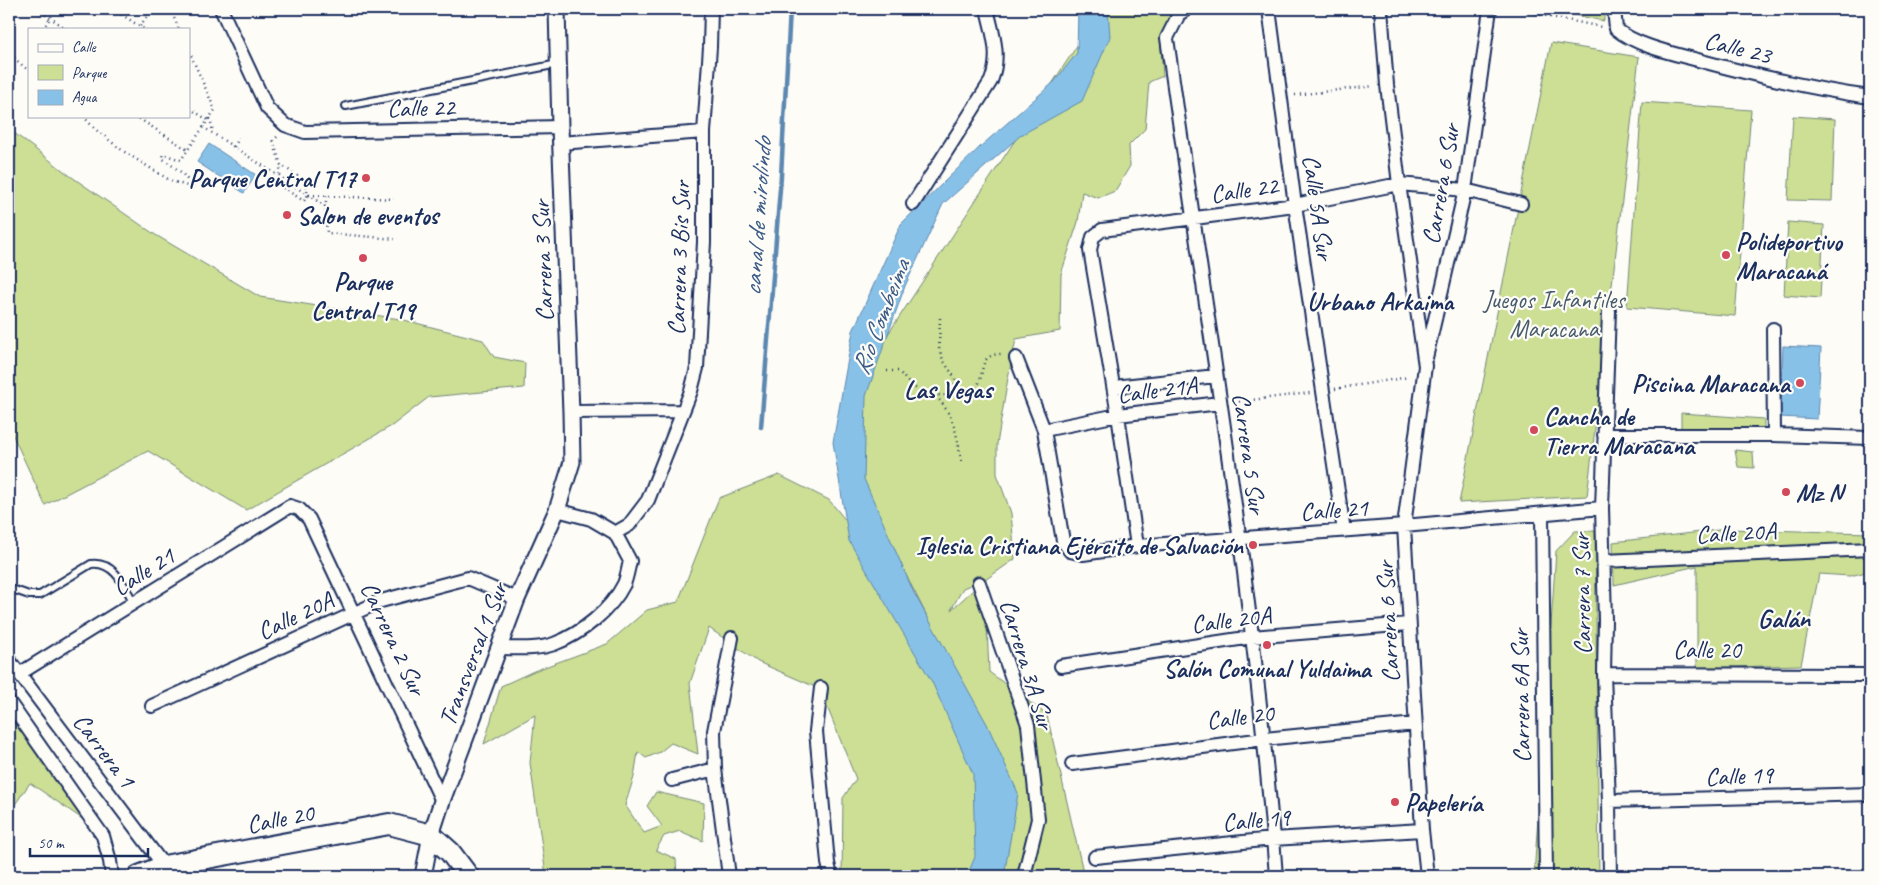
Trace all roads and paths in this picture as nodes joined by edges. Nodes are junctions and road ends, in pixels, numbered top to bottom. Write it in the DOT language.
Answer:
graph roads {
  1 [pos="37,9"];
  2 [pos="56,9"];
  3 [pos="113,9"];
  4 [pos="152,9"];
  5 [pos="170,9"];
  6 [pos="221,9"];
  7 [pos="557,9"];
  8 [pos="710,9"];
  9 [pos="987,9"];
  10 [pos="1187,9"];
  11 [pos="1269,9"];
  12 [pos="1381,9"];
  13 [pos="1490,9"];
  14 [pos="1511,9"];
  15 [pos="1614,9"];
  16 [pos="50,18"];
  17 [pos="140,26"];
  18 [pos="44,28"];
  19 [pos="65,28"];
  20 [pos="143,28"];
  21 [pos="179,28"];
  22 [pos="1616,29"];
  23 [pos="9,50"];
  24 [pos="190,54"];
  25 [pos="190,59"];
  26 [pos="193,61"];
  27 [pos="559,64"];
  28 [pos="28,70"];
  29 [pos="1387,85"];
  30 [pos="1281,96"];
  31 [pos="1870,97"];
  32 [pos="346,106"];
  33 [pos="190,109"];
  34 [pos="85,118"];
  35 [pos="138,118"];
  36 [pos="209,119"];
  37 [pos="285,125"];
  38 [pos="203,127"];
  39 [pos="560,127"];
  40 [pos="704,132"];
  41 [pos="213,133"];
  42 [pos="239,138"];
  43 [pos="560,142"];
  44 [pos="234,147"];
  45 [pos="188,150"];
  46 [pos="281,166"];
  47 [pos="279,176"];
  48 [pos="1399,184"];
  49 [pos="1465,190"];
  50 [pos="308,195"];
  51 [pos="327,196"];
  52 [pos="394,199"];
  53 [pos="913,204"];
  54 [pos="1521,204"];
  55 [pos="1295,205"];
  56 [pos="325,206"];
  57 [pos="1192,218"];
  58 [pos="394,239"];
  59 [pos="1609,311"];
  60 [pos="940,318"];
  61 [pos="1773,329"];
  62 [pos="1002,354"];
  63 [pos="1016,358"];
  64 [pos="1424,370"];
  65 [pos="887,371"];
  66 [pos="1216,376"];
  67 [pos="1114,387"];
  68 [pos="1324,391"];
  69 [pos="954,395"];
  70 [pos="936,396"];
  71 [pos="1220,403"];
  72 [pos="683,411"];
  73 [pos="572,412"];
  74 [pos="1118,415"];
  75 [pos="1044,430"];
  76 [pos="1604,435"];
  77 [pos="1774,435"];
  78 [pos="1870,438"];
  79 [pos="962,464"];
  80 [pos="290,506"];
  81 [pos="1602,508"];
  82 [pos="557,510"];
  83 [pos="1542,515"];
  84 [pos="1404,526"];
  85 [pos="1344,531"];
  86 [pos="615,533"];
  87 [pos="1239,538"];
  88 [pos="1137,546"];
  89 [pos="1870,549"];
  90 [pos="1604,561"];
  91 [pos="979,583"];
  92 [pos="9,588"];
  93 [pos="517,599"];
  94 [pos="134,602"];
  95 [pos="352,613"];
  96 [pos="1409,624"];
  97 [pos="1252,637"];
  98 [pos="732,638"];
  99 [pos="499,648"];
  100 [pos="9,660"];
  101 [pos="1061,666"];
  102 [pos="19,674"];
  103 [pos="1604,674"];
  104 [pos="1870,675"];
  105 [pos="821,688"];
  106 [pos="9,702"];
  107 [pos="152,706"];
  108 [pos="1415,724"];
  109 [pos="1264,739"];
  110 [pos="1072,764"];
  111 [pos="715,769"];
  112 [pos="672,780"];
  113 [pos="1870,794"];
  114 [pos="442,801"];
  115 [pos="1609,801"];
  116 [pos="1422,830"];
  117 [pos="431,835"];
  118 [pos="1273,839"];
  119 [pos="1095,857"];
  120 [pos="164,866"];
  121 [pos="112,876"];
  122 [pos="139,876"];
  123 [pos="423,876"];
  124 [pos="468,876"];
  125 [pos="729,876"];
  126 [pos="831,876"];
  127 [pos="1024,876"];
  128 [pos="1276,876"];
  129 [pos="1427,876"];
  130 [pos="1546,876"];
  131 [pos="1610,876"];
  1 -- 16 [label="path"];
  2 -- 16 [label="path"];
  3 -- 17 [label="path"];
  4 -- 17 [label="path"];
  5 -- 21 [label="path"];
  6 -- 37 [label="street"];
  7 -- 27 [label="street, Carrera 3 Sur"];
  8 -- 40 [label="street, Carrera 3 Bis Sur"];
  9 -- 53 [label="street"];
  10 -- 57 [label="street, Carrera 5 Sur"];
  11 -- 30 [label="street, Calle 5A Sur"];
  12 -- 29 [label="street, Carrera 6 Sur"];
  13 -- 49 [label="street, Carrera 6 Sur"];
  14 -- 22 [label="path"];
  15 -- 22 [label="street"];
  16 -- 18 [label="path"];
  16 -- 19 [label="path"];
  17 -- 20 [label="path"];
  22 -- 31 [label="street, Calle 23"];
  23 -- 28 [label="path"];
  24 -- 26 [label="path"];
  25 -- 26 [label="path"];
  26 -- 36 [label="path"];
  27 -- 32 [label="lane"];
  27 -- 39 [label="street, Carrera 3 Sur"];
  29 -- 30 [label="path"];
  29 -- 48 [label="street, Carrera 6 Sur"];
  30 -- 55 [label="street, Calle 5A Sur"];
  33 -- 36 [label="path"];
  34 -- 45 [label="path"];
  35 -- 45 [label="path"];
  36 -- 38 [label="path"];
  36 -- 41 [label="path"];
  37 -- 39 [label="street, Calle 22"];
  37 -- 46 [label="path"];
  38 -- 41 [label="path"];
  38 -- 45 [label="path"];
  39 -- 43 [label="street, Carrera 3 Sur"];
  40 -- 43 [label="street"];
  40 -- 72 [label="street, Carrera 3 Bis Sur"];
  41 -- 44 [label="path"];
  42 -- 44 [label="path"];
  43 -- 73 [label="street, Carrera 3 Sur"];
  44 -- 47 [label="path"];
  46 -- 47 [label="path"];
  46 -- 50 [label="path"];
  47 -- 50 [label="path"];
  47 -- 50 [label="path"];
  48 -- 49 [label="street, Calle 22"];
  48 -- 55 [label="street, Calle 22"];
  48 -- 64 [label="street, Carrera 6 Sur"];
  49 -- 54 [label="street, Calle 22"];
  49 -- 64 [label="street, Carrera 6 Sur"];
  50 -- 51 [label="path"];
  50 -- 56 [label="path"];
  51 -- 52 [label="path"];
  51 -- 56 [label="path"];
  55 -- 57 [label="street, Calle 22"];
  55 -- 68 [label="street, Calle 5A Sur"];
  56 -- 58 [label="path"];
  57 -- 66 [label="street, Carrera 5 Sur"];
  57 -- 67 [label="street, Calle 22"];
  59 -- 76 [label="street, Carrera 7 Sur"];
  60 -- 69 [label="path"];
  61 -- 77 [label="street"];
  62 -- 69 [label="path"];
  63 -- 75 [label="street"];
  64 -- 68 [label="path, Calle 21A"];
  64 -- 84 [label="street, Carrera 6 Sur"];
  65 -- 70 [label="path"];
  66 -- 67 [label="street"];
  66 -- 71 [label="street, Carrera 5 Sur"];
  67 -- 74 [label="street"];
  68 -- 71 [label="path, Calle 21A"];
  68 -- 85 [label="street, Calle 5A Sur"];
  69 -- 70 [label="path"];
  70 -- 79 [label="path"];
  71 -- 74 [label="street, Calle 21A"];
  71 -- 87 [label="street, Carrera 5 Sur"];
  72 -- 73 [label="street"];
  72 -- 86 [label="street, Carrera 3 Bis Sur"];
  73 -- 82 [label="street, Carrera 3 Sur"];
  74 -- 75 [label="street, Calle 21A"];
  74 -- 88 [label="street"];
  75 -- 88 [label="street, Calle 21"];
  76 -- 77 [label="street"];
  76 -- 81 [label="street, Carrera 7 Sur"];
  77 -- 78 [label="street"];
  80 -- 94 [label="street, Calle 21"];
  80 -- 95 [label="street, Carrera 2 Sur"];
  81 -- 83 [label="street, Calle 21"];
  81 -- 90 [label="street, Carrera 7 Sur"];
  82 -- 86 [label="street"];
  82 -- 93 [label="street, Transversal 1 Sur"];
  83 -- 84 [label="street, Calle 21"];
  83 -- 130 [label="street, Carrera 6A Sur"];
  84 -- 85 [label="street, Calle 21"];
  84 -- 96 [label="street, Carrera 6 Sur"];
  85 -- 87 [label="street, Calle 21"];
  86 -- 99 [label="street"];
  87 -- 88 [label="street, Calle 21"];
  87 -- 97 [label="street, Carrera 5 Sur"];
  89 -- 90 [label="street, Calle 20A"];
  90 -- 103 [label="street, Carrera 7 Sur"];
  91 -- 127 [label="street, Carrera 3A Sur"];
  92 -- 94 [label="lane"];
  93 -- 95 [label="street, Calle 20A"];
  93 -- 99 [label="street, Transversal 1 Sur"];
  94 -- 102 [label="street, Calle 21"];
  95 -- 107 [label="street, Calle 20A"];
  95 -- 114 [label="street, Carrera 2 Sur"];
  96 -- 97 [label="street, Calle 20A"];
  96 -- 108 [label="street, Carrera 6 Sur"];
  97 -- 101 [label="street, Calle 20A"];
  97 -- 109 [label="street, Carrera 5 Sur"];
  98 -- 111 [label="street"];
  99 -- 114 [label="street, Transversal 1 Sur"];
  100 -- 102 [label="street, Carrera 1"];
  102 -- 120 [label="street, Carrera 1"];
  103 -- 104 [label="street, Calle 20"];
  103 -- 115 [label="street, Carrera 7 Sur"];
  105 -- 126 [label="street"];
  106 -- 121 [label="street, Carrera 1"];
  108 -- 109 [label="street, Calle 20"];
  108 -- 116 [label="street, Carrera 6 Sur"];
  109 -- 110 [label="street, Calle 20"];
  109 -- 118 [label="street, Carrera 5 Sur"];
  111 -- 112 [label="street"];
  111 -- 125 [label="street"];
  113 -- 115 [label="street, Calle 19"];
  114 -- 117 [label="street, Transversal 1 Sur"];
  115 -- 131 [label="street, Carrera 7 Sur"];
  116 -- 118 [label="street, Calle 19"];
  116 -- 129 [label="street, Carrera 6 Sur"];
  117 -- 120 [label="main road, Calle 20"];
  117 -- 123 [label="street, Transversal 1 Sur"];
  117 -- 124 [label="main road"];
  118 -- 119 [label="street, Calle 19"];
  118 -- 128 [label="street, Carrera 5 Sur"];
  120 -- 122 [label="main road, Calle 20"];
}
